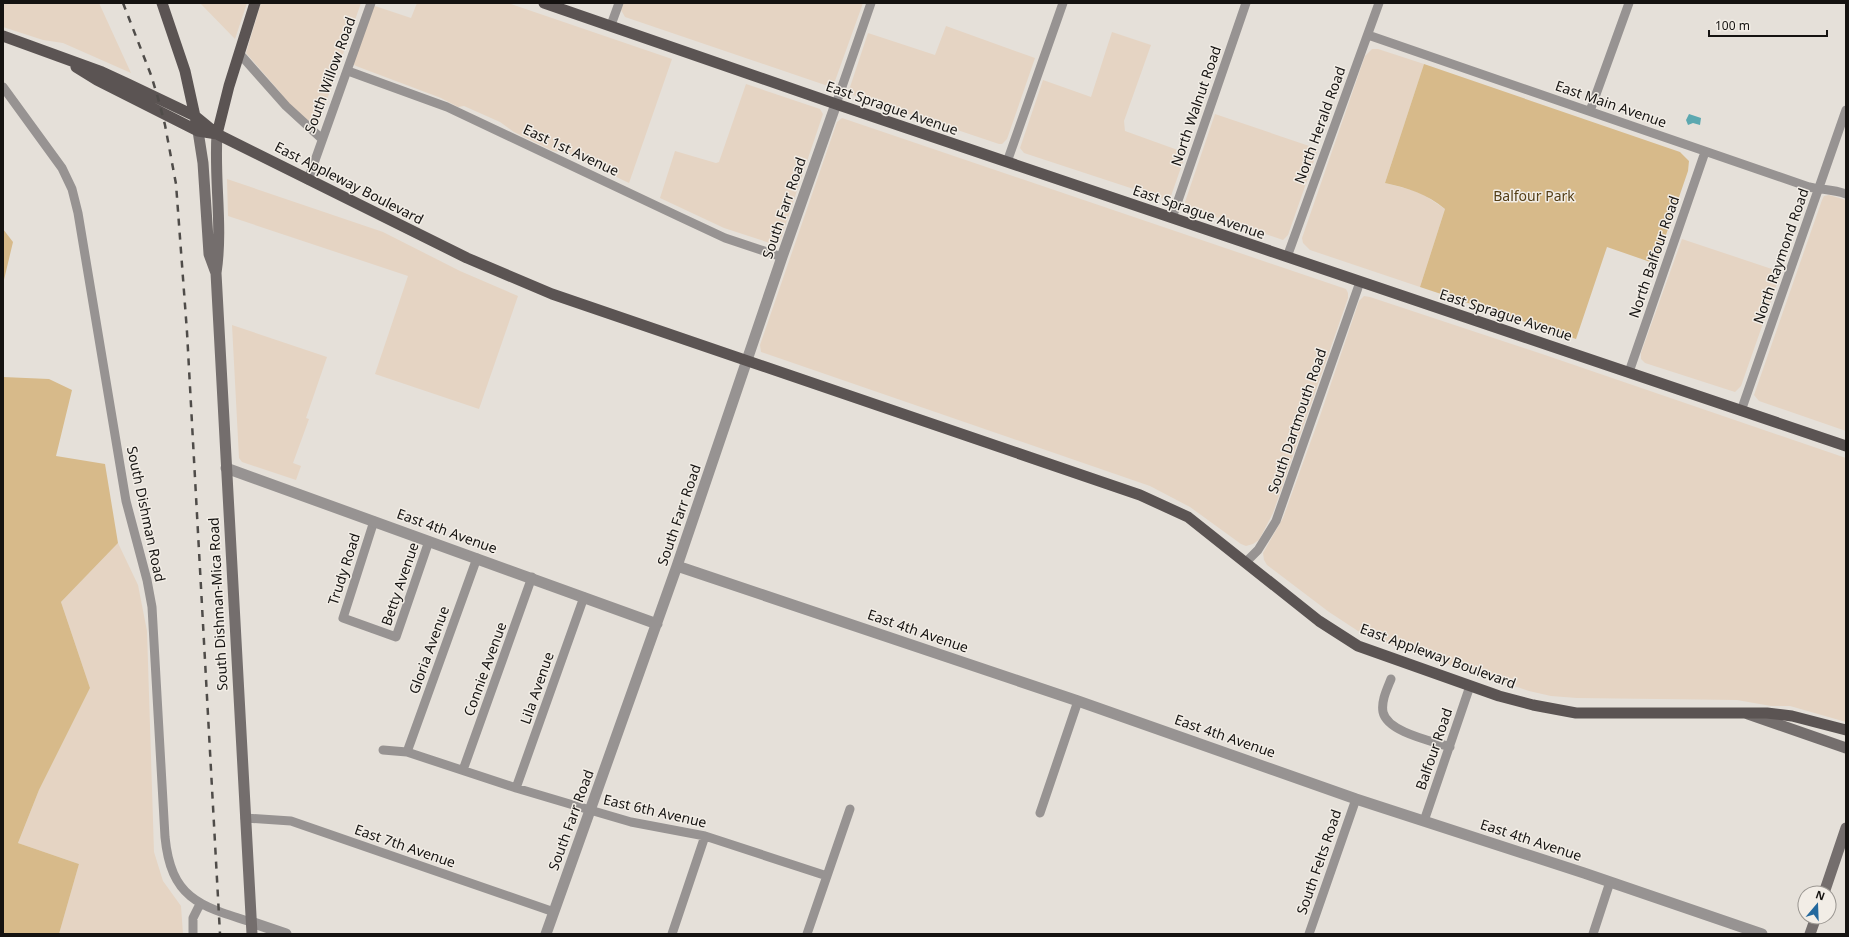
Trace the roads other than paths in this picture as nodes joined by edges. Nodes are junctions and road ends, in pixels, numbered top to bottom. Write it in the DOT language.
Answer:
graph roads {
  1 [pos="162,3"];
  2 [pos="255,3"];
  3 [pos="371,3"];
  4 [pos="544,3"];
  5 [pos="619,3"];
  6 [pos="871,3"];
  7 [pos="1063,3"];
  8 [pos="1246,3"];
  9 [pos="1379,3"];
  10 [pos="1629,3"];
  11 [pos="611,25"];
  12 [pos="1368,35"];
  13 [pos="3,36"];
  14 [pos="239,53"];
  15 [pos="60,57"];
  16 [pos="348,71"];
  17 [pos="3,88"];
  18 [pos="836,104"];
  19 [pos="1846,110"];
  20 [pos="1590,111"];
  21 [pos="195,116"];
  22 [pos="198,132"];
  23 [pos="217,134"];
  24 [pos="322,139"];
  25 [pos="1705,152"];
  26 [pos="1007,162"];
  27 [pos="308,180"];
  28 [pos="1819,189"];
  29 [pos="1846,194"];
  30 [pos="1172,218"];
  31 [pos="782,257"];
  32 [pos="1287,257"];
  33 [pos="216,272"];
  34 [pos="1360,282"];
  35 [pos="747,362"];
  36 [pos="1629,372"];
  37 [pos="1742,411"];
  38 [pos="1846,446"];
  39 [pos="226,468"];
  40 [pos="374,521"];
  41 [pos="429,541"];
  42 [pos="477,558"];
  43 [pos="1246,562"];
  44 [pos="677,566"];
  45 [pos="532,577"];
  46 [pos="584,597"];
  47 [pos="657,624"];
  48 [pos="396,637"];
  49 [pos="1391,679"];
  50 [pos="1470,686"];
  51 [pos="1078,701"];
  52 [pos="1747,714"];
  53 [pos="1846,730"];
  54 [pos="1450,747"];
  55 [pos="1846,748"];
  56 [pos="383,750"];
  57 [pos="407,752"];
  58 [pos="464,770"];
  59 [pos="516,788"];
  60 [pos="1356,799"];
  61 [pos="850,809"];
  62 [pos="590,810"];
  63 [pos="1040,813"];
  64 [pos="245,818"];
  65 [pos="1424,821"];
  66 [pos="1846,828"];
  67 [pos="705,836"];
  68 [pos="827,876"];
  69 [pos="1610,882"];
  70 [pos="1827,885"];
  71 [pos="200,904"];
  72 [pos="554,912"];
  73 [pos="251,922"];
  74 [pos="193,934"];
  75 [pos="252,934"];
  76 [pos="286,934"];
  77 [pos="546,934"];
  78 [pos="672,934"];
  79 [pos="807,934"];
  80 [pos="1309,934"];
  81 [pos="1594,934"];
  82 [pos="1762,934"];
  1 -- 21 [label="main road"];
  2 -- 14 [label="main road"];
  3 -- 16 [label="street, South Willow Road"];
  4 -- 11 [label="main road, East Sprague Avenue"];
  5 -- 11 [label="street"];
  6 -- 18 [label="street"];
  7 -- 26 [label="street"];
  8 -- 30 [label="street, North Walnut Road"];
  9 -- 12 [label="street, North Herald Road"];
  10 -- 20 [label="street"];
  11 -- 18 [label="main road, East Sprague Avenue"];
  12 -- 20 [label="street, East Main Avenue"];
  12 -- 32 [label="street, North Herald Road"];
  13 -- 15 [label="main road, East Appleway Boulevard"];
  14 -- 23 [label="main road"];
  14 -- 24 [label="street"];
  15 -- 21 [label="main road, East Appleway Boulevard"];
  15 -- 22 [label="main road, East Appleway Boulevard"];
  16 -- 24 [label="street, South Willow Road"];
  16 -- 31 [label="street, East 1st Avenue"];
  17 -- 71 [label="street, South Dishman Road"];
  18 -- 26 [label="main road, East Sprague Avenue"];
  18 -- 31 [label="street, South Farr Road"];
  19 -- 28 [label="street, North Raymond Road"];
  20 -- 25 [label="street, East Main Avenue"];
  21 -- 22 [label="main road"];
  21 -- 23 [label="main road, East Appleway Boulevard"];
  22 -- 23 [label="main road, East Appleway Boulevard"];
  22 -- 33 [label="main road, South Dishman-Mica Road"];
  23 -- 27 [label="main road, East Appleway Boulevard"];
  23 -- 33 [label="main road, South Dishman-Mica Road"];
  24 -- 27 [label="street, South Willow Road"];
  25 -- 28 [label="street, East Main Avenue"];
  25 -- 36 [label="street, North Balfour Road"];
  26 -- 30 [label="main road, East Sprague Avenue"];
  27 -- 35 [label="main road, East Appleway Boulevard"];
  28 -- 29 [label="street, East Main Avenue"];
  28 -- 37 [label="street, North Raymond Road"];
  30 -- 32 [label="main road, East Sprague Avenue"];
  31 -- 35 [label="street, South Farr Road"];
  32 -- 34 [label="main road, East Sprague Avenue"];
  33 -- 39 [label="main road, South Dishman-Mica Road"];
  34 -- 36 [label="main road, East Sprague Avenue"];
  34 -- 43 [label="street, South Dartmouth Road"];
  35 -- 43 [label="main road, East Appleway Boulevard"];
  35 -- 44 [label="street, South Farr Road"];
  36 -- 37 [label="main road, East Sprague Avenue"];
  37 -- 38 [label="main road, East Sprague Avenue"];
  39 -- 40 [label="street, East 4th Avenue"];
  39 -- 64 [label="main road, South Dishman-Mica Road"];
  40 -- 41 [label="street, East 4th Avenue"];
  40 -- 48 [label="street, Trudy Road"];
  41 -- 42 [label="street, East 4th Avenue"];
  41 -- 48 [label="street, Betty Avenue"];
  42 -- 45 [label="street, East 4th Avenue"];
  42 -- 57 [label="street, Gloria Avenue"];
  43 -- 50 [label="main road, East Appleway Boulevard"];
  44 -- 47 [label="street, South Farr Road"];
  44 -- 51 [label="street, East 4th Avenue"];
  45 -- 46 [label="street, East 4th Avenue"];
  45 -- 58 [label="street, Connie Avenue"];
  46 -- 47 [label="street, East 4th Avenue"];
  46 -- 59 [label="street, Lila Avenue"];
  47 -- 62 [label="street, South Farr Road"];
  49 -- 54 [label="street"];
  50 -- 52 [label="main road, East Appleway Boulevard"];
  50 -- 54 [label="street, Balfour Road"];
  51 -- 60 [label="street, East 4th Avenue"];
  51 -- 63 [label="street"];
  52 -- 53 [label="main road, East Appleway Boulevard"];
  52 -- 55 [label="main road, East Appleway Boulevard"];
  54 -- 65 [label="street, Balfour Road"];
  56 -- 57 [label="street, East 6th Avenue"];
  57 -- 58 [label="street, East 6th Avenue"];
  58 -- 59 [label="street, East 6th Avenue"];
  59 -- 62 [label="street, East 6th Avenue"];
  60 -- 65 [label="street, East 4th Avenue"];
  60 -- 80 [label="street, South Felts Road"];
  61 -- 68 [label="street"];
  62 -- 67 [label="street, East 6th Avenue"];
  62 -- 72 [label="street, South Farr Road"];
  64 -- 72 [label="street, East 7th Avenue"];
  64 -- 73 [label="main road, South Dishman-Mica Road"];
  65 -- 69 [label="street, East 4th Avenue"];
  66 -- 70 [label="main road"];
  67 -- 68 [label="street, East 6th Avenue"];
  67 -- 78 [label="street"];
  68 -- 79 [label="street"];
  69 -- 81 [label="street"];
  69 -- 82 [label="street, East 4th Avenue"];
  71 -- 73 [label="street, South Dishman Road"];
  71 -- 74 [label="street"];
  72 -- 77 [label="street, South Farr Road"];
  73 -- 75 [label="main road, South Dishman-Mica Road"];
  73 -- 76 [label="street"];
}
